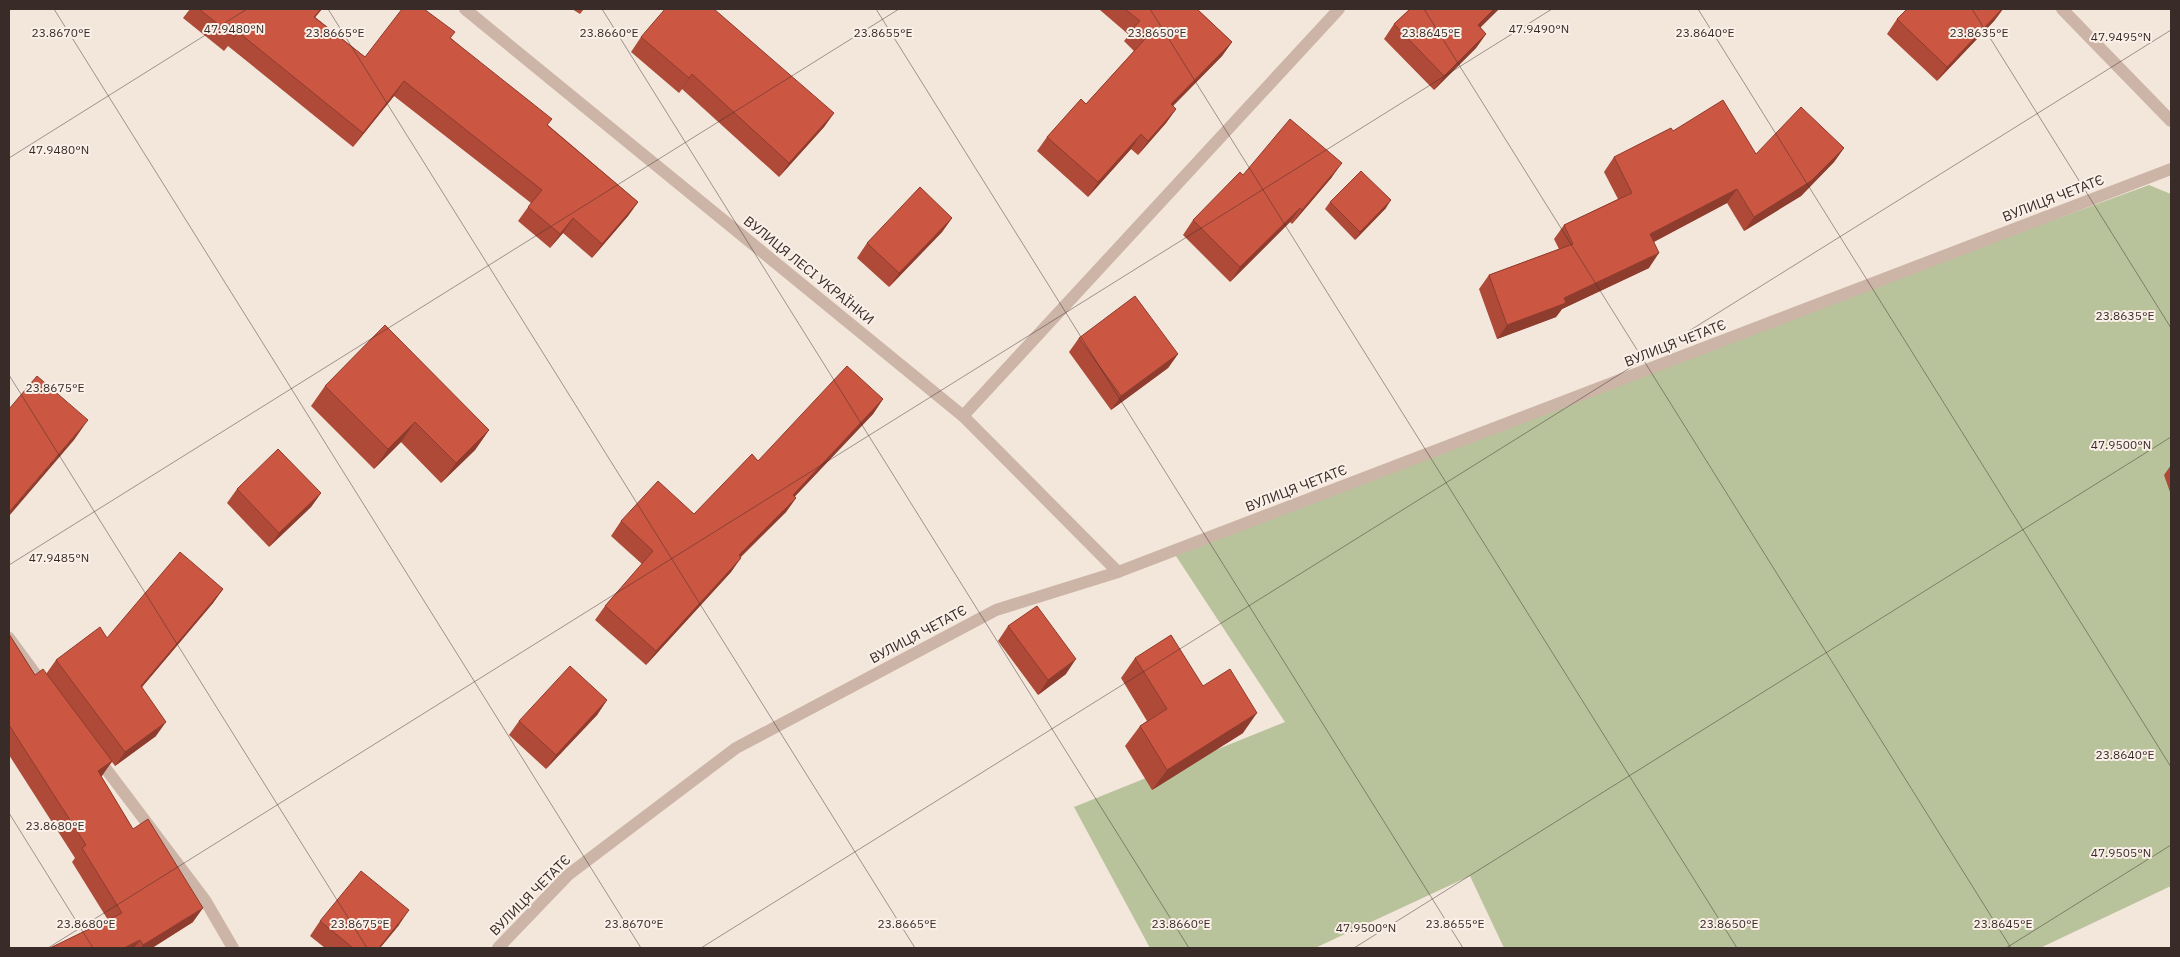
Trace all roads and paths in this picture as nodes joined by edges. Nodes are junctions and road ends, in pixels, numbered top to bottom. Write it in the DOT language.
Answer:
graph roads {
  1 [pos="465,9"];
  2 [pos="1338,9"];
  3 [pos="2062,9"];
  4 [pos="2171,121"];
  5 [pos="2171,169"];
  6 [pos="963,416"];
  7 [pos="1118,572"];
  8 [pos="9,638"];
  9 [pos="50,694"];
  10 [pos="92,749"];
  11 [pos="233,948"];
  12 [pos="498,948"];
  1 -- 6 [label="street, ВУЛИЦЯ ЛЕСІ УКРАЇНКИ"];
  2 -- 6 [label="street"];
  3 -- 4 [label="street"];
  5 -- 7 [label="street, ВУЛИЦЯ ЧЕТАТЄ"];
  6 -- 7 [label="street, ВУЛИЦЯ ЛЕСІ УКРАЇНКИ"];
  7 -- 12 [label="street, ВУЛИЦЯ ЧЕТАТЄ"];
  8 -- 9 [label="street"];
  10 -- 11 [label="street"];
}
